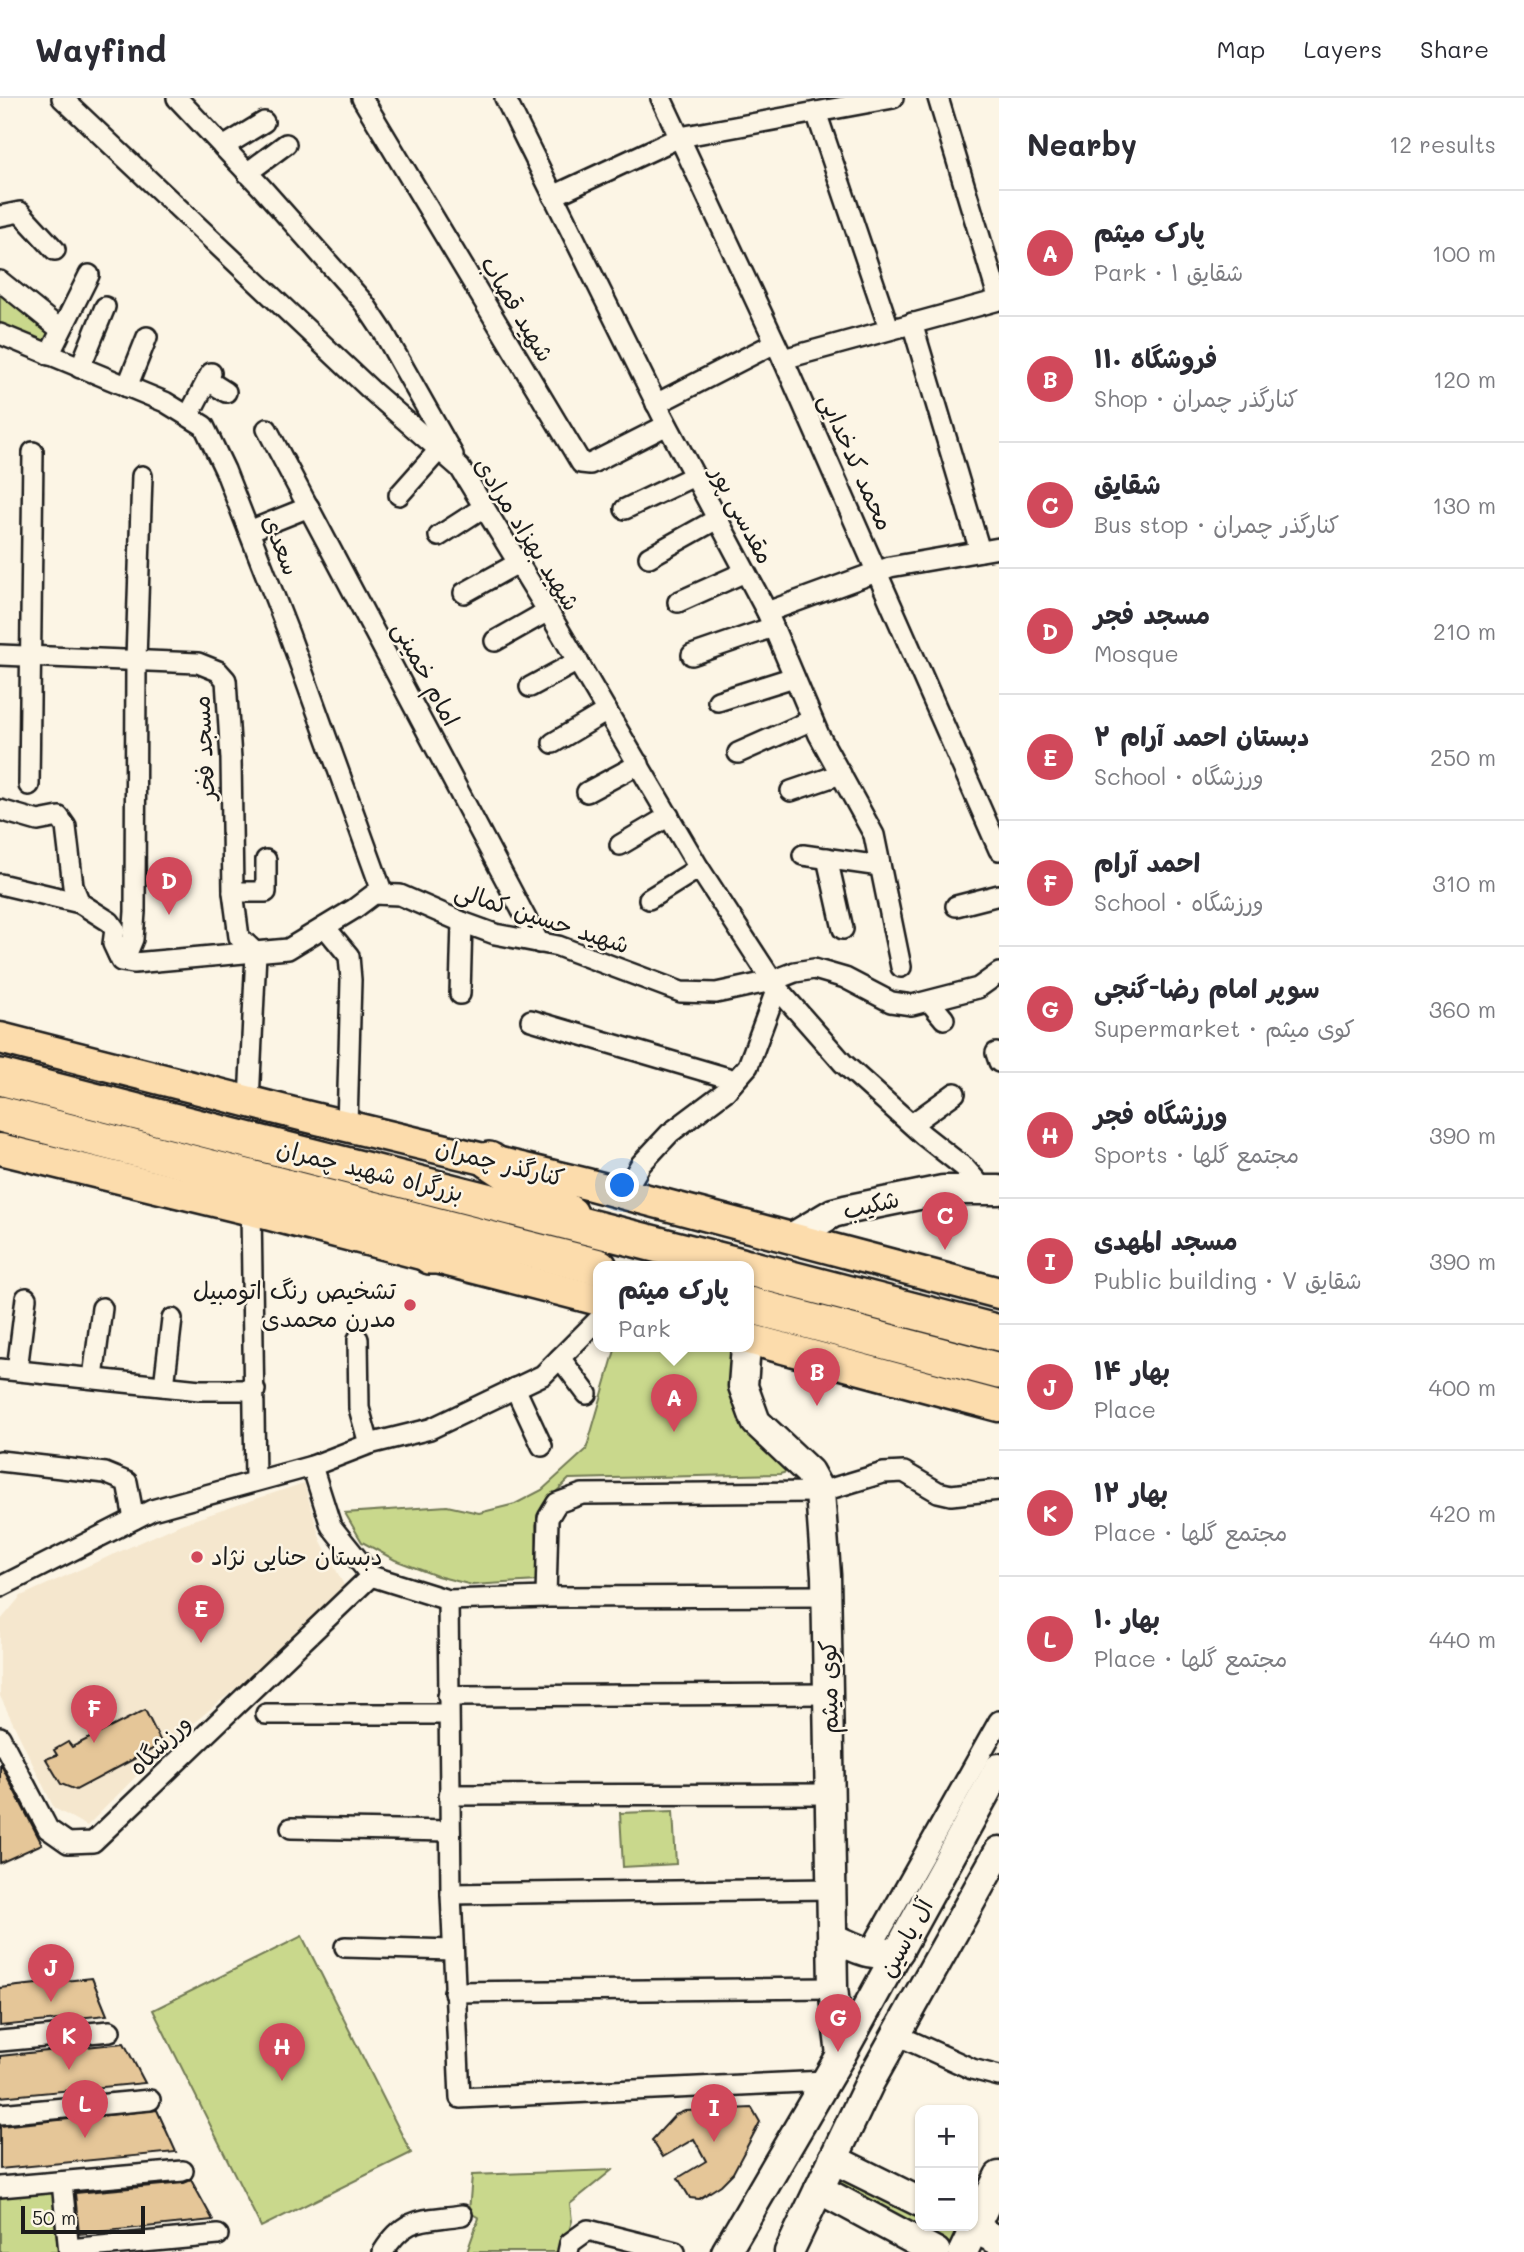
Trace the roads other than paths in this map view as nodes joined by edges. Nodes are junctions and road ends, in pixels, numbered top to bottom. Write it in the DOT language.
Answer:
graph roads {
  1 [pos="62,98"];
  2 [pos="177,98"];
  3 [pos="362,98"];
  4 [pos="505,98"];
  5 [pos="662,98"];
  6 [pos="893,98"];
  7 [pos="938,98"];
  8 [pos="816,112"];
  9 [pos="264,122"];
  10 [pos="680,137"];
  11 [pos="286,144"];
  12 [pos="223,147"];
  13 [pos="247,173"];
  14 [pos="553,196"];
  15 [pos="0,216"];
  16 [pos="55,250"];
  17 [pos="89,275"];
  18 [pos="0,281"];
  19 [pos="999,300"];
  20 [pos="105,307"];
  21 [pos="912,323"];
  22 [pos="889,328"];
  23 [pos="61,330"];
  24 [pos="0,334"];
  25 [pos="148,337"];
  26 [pos="779,351"];
  27 [pos="49,355"];
  28 [pos="80,368"];
  29 [pos="127,387"];
  30 [pos="226,392"];
  31 [pos="656,404"];
  32 [pos="189,415"];
  33 [pos="667,425"];
  34 [pos="267,429"];
  35 [pos="439,450"];
  36 [pos="33,452"];
  37 [pos="460,468"];
  38 [pos="142,476"];
  39 [pos="694,476"];
  40 [pos="399,495"];
  41 [pos="309,507"];
  42 [pos="484,507"];
  43 [pos="625,509"];
  44 [pos="717,519"];
  45 [pos="249,531"];
  46 [pos="439,536"];
  47 [pos="989,549"];
  48 [pos="649,557"];
  49 [pos="518,563"];
  50 [pos="745,572"];
  51 [pos="878,572"];
  52 [pos="464,593"];
  53 [pos="678,602"];
  54 [pos="548,611"];
  55 [pos="770,620"];
  56 [pos="495,641"];
  57 [pos="0,655"];
  58 [pos="692,655"];
  59 [pos="31,656"];
  60 [pos="136,660"];
  61 [pos="578,661"];
  62 [pos="794,677"];
  63 [pos="530,687"];
  64 [pos="718,701"];
  65 [pos="607,711"];
  66 [pos="812,720"];
  67 [pos="553,743"];
  68 [pos="738,753"];
  69 [pos="639,765"];
  70 [pos="841,774"];
  71 [pos="29,785"];
  72 [pos="791,791"];
  73 [pos="587,792"];
  74 [pos="0,810"];
  75 [pos="669,816"];
  76 [pos="997,842"];
  77 [pos="620,845"];
  78 [pos="803,855"];
  79 [pos="827,859"];
  80 [pos="266,860"];
  81 [pos="880,866"];
  82 [pos="699,868"];
  83 [pos="0,884"];
  84 [pos="233,892"];
  85 [pos="383,894"];
  86 [pos="999,895"];
  87 [pos="649,899"];
  88 [pos="80,903"];
  89 [pos="956,906"];
  90 [pos="462,922"];
  91 [pos="325,927"];
  92 [pos="843,929"];
  93 [pos="539,943"];
  94 [pos="256,953"];
  95 [pos="118,954"];
  96 [pos="901,967"];
  97 [pos="999,973"];
  98 [pos="775,985"];
  99 [pos="460,995"];
  100 [pos="930,1002"];
  101 [pos="944,1019"];
  102 [pos="531,1020"];
  103 [pos="0,1038"];
  104 [pos="0,1077"];
  105 [pos="735,1080"];
  106 [pos="955,1093"];
  107 [pos="249,1102"];
  108 [pos="0,1115"];
  109 [pos="912,1124"];
  110 [pos="347,1126"];
  111 [pos="0,1149"];
  112 [pos="489,1160"];
  113 [pos="991,1189"];
  114 [pos="623,1194"];
  115 [pos="251,1210"];
  116 [pos="590,1227"];
  117 [pos="791,1238"];
  118 [pos="554,1255"];
  119 [pos="430,1256"];
  120 [pos="722,1261"];
  121 [pos="593,1265"];
  122 [pos="754,1269"];
  123 [pos="999,1293"];
  124 [pos="26,1298"];
  125 [pos="593,1298"];
  126 [pos="754,1306"];
  127 [pos="102,1308"];
  128 [pos="172,1319"];
  129 [pos="593,1325"];
  130 [pos="999,1333"];
  131 [pos="358,1339"];
  132 [pos="754,1340"];
  133 [pos="746,1352"];
  134 [pos="560,1358"];
  135 [pos="8,1369"];
  136 [pos="999,1371"];
  137 [pos="93,1378"];
  138 [pos="164,1386"];
  139 [pos="515,1388"];
  140 [pos="255,1390"];
  141 [pos="587,1394"];
  142 [pos="999,1406"];
  143 [pos="369,1444"];
  144 [pos="542,1446"];
  145 [pos="0,1461"];
  146 [pos="312,1466"];
  147 [pos="255,1480"];
  148 [pos="999,1490"];
  149 [pos="820,1492"];
  150 [pos="134,1519"];
  151 [pos="371,1576"];
  152 [pos="0,1587"];
  153 [pos="826,1596"];
  154 [pos="546,1597"];
  155 [pos="448,1600"];
  156 [pos="829,1695"];
  157 [pos="448,1705"];
  158 [pos="266,1714"];
  159 [pos="999,1721"];
  160 [pos="0,1737"];
  161 [pos="999,1768"];
  162 [pos="831,1794"];
  163 [pos="449,1795"];
  164 [pos="291,1828"];
  165 [pos="450,1831"];
  166 [pos="999,1851"];
  167 [pos="832,1889"];
  168 [pos="451,1894"];
  169 [pos="833,1938"];
  170 [pos="345,1947"];
  171 [pos="453,1950"];
  172 [pos="899,1951"];
  173 [pos="868,1954"];
  174 [pos="833,1988"];
  175 [pos="454,1992"];
  176 [pos="110,2031"];
  177 [pos="897,2035"];
  178 [pos="0,2041"];
  179 [pos="841,2055"];
  180 [pos="999,2076"];
  181 [pos="826,2081"];
  182 [pos="150,2100"];
  183 [pos="0,2114"];
  184 [pos="833,2159"];
  185 [pos="183,2171"];
  186 [pos="999,2176"];
  187 [pos="62,2182"];
  188 [pos="0,2187"];
  189 [pos="819,2189"];
  190 [pos="999,2194"];
  191 [pos="915,2200"];
  192 [pos="461,2215"];
  193 [pos="218,2235"];
  194 [pos="976,2239"];
  195 [pos="69,2250"];
  196 [pos="383,2252"];
  197 [pos="568,2252"];
  198 [pos="675,2252"];
  199 [pos="726,2252"];
  200 [pos="789,2252"];
  201 [pos="936,2252"];
  1 -- 35 [label="street, شهید بهزاد مرادی"];
  2 -- 12 [label="street"];
  3 -- 33 [label="street, شهید قصاب"];
  4 -- 14 [label="street, مقدسی پور"];
  5 -- 10 [label="street, محمد کدخدایی"];
  6 -- 8 [label="street"];
  7 -- 19 [label="street"];
  8 -- 10 [label="street"];
  8 -- 22 [label="street"];
  9 -- 12 [label="street"];
  10 -- 14 [label="street"];
  10 -- 26 [label="street, محمد کدخدایی"];
  11 -- 13 [label="street"];
  12 -- 13 [label="street"];
  13 -- 37 [label="street"];
  14 -- 31 [label="street, مقدسی پور"];
  15 -- 16 [label="street"];
  17 -- 23 [label="street"];
  18 -- 23 [label="street"];
  19 -- 21 [label="street"];
  20 -- 28 [label="street"];
  21 -- 22 [label="street"];
  21 -- 47 [label="street"];
  22 -- 26 [label="street"];
  23 -- 27 [label="street"];
  24 -- 27 [label="street, سعدی"];
  25 -- 29 [label="street"];
  26 -- 31 [label="street"];
  26 -- 51 [label="street, محمد کدخدایی"];
  27 -- 28 [label="street, سعدی"];
  28 -- 29 [label="street, سعدی"];
  29 -- 32 [label="street, سعدی"];
  30 -- 32 [label="street"];
  31 -- 33 [label="street, مقدسی پور"];
  32 -- 45 [label="street, سعدی"];
  33 -- 39 [label="street, مقدسی پور"];
  34 -- 41 [label="street, امام خمینی"];
  35 -- 37 [label="street, شهید بهزاد مرادی"];
  35 -- 40 [label="street"];
  36 -- 59 [label="street"];
  37 -- 42 [label="street, شهید بهزاد مرادی"];
  38 -- 60 [label="street"];
  39 -- 43 [label="street"];
  39 -- 44 [label="street, مقدسی پور"];
  41 -- 45 [label="street"];
  41 -- 93 [label="street, امام خمینی"];
  42 -- 46 [label="street"];
  42 -- 49 [label="street, شهید بهزاد مرادی"];
  44 -- 48 [label="street"];
  44 -- 50 [label="street, مقدسی پور"];
  45 -- 85 [label="street, سعدی"];
  47 -- 51 [label="street"];
  49 -- 52 [label="street"];
  49 -- 54 [label="street, شهید بهزاد مرادی"];
  50 -- 53 [label="street"];
  50 -- 55 [label="street, مقدسی پور"];
  51 -- 55 [label="street"];
  51 -- 76 [label="street, محمد کدخدایی"];
  54 -- 56 [label="street"];
  54 -- 61 [label="street, شهید بهزاد مرادی"];
  55 -- 58 [label="street"];
  55 -- 62 [label="street, مقدسی پور"];
  57 -- 59 [label="street, مسجد فخر"];
  59 -- 60 [label="street, مسجد فخر"];
  59 -- 71 [label="street"];
  60 -- 84 [label="street, مسجد فخر"];
  60 -- 95 [label="street"];
  61 -- 63 [label="street"];
  61 -- 65 [label="street, شهید بهزاد مرادی"];
  62 -- 64 [label="street"];
  62 -- 66 [label="street, مقدسی پور"];
  65 -- 67 [label="street"];
  65 -- 69 [label="street, شهید بهزاد مرادی"];
  66 -- 68 [label="street"];
  66 -- 70 [label="street, مقدسی پور"];
  69 -- 73 [label="street"];
  69 -- 75 [label="street, شهید بهزاد مرادی"];
  70 -- 72 [label="street"];
  70 -- 81 [label="street, مقدسی پور"];
  74 -- 88 [label="street"];
  75 -- 77 [label="street"];
  75 -- 82 [label="street, شهید بهزاد مرادی"];
  78 -- 79 [label="street"];
  79 -- 81 [label="street"];
  79 -- 92 [label="street"];
  80 -- 84 [label="street"];
  81 -- 96 [label="street, مقدسی پور"];
  82 -- 87 [label="street"];
  82 -- 98 [label="street, شهید بهزاد مرادی"];
  83 -- 88 [label="street"];
  84 -- 94 [label="street, مسجد فخر"];
  85 -- 90 [label="street, شهید حسین کمالی"];
  85 -- 91 [label="street"];
  86 -- 89 [label="street"];
  88 -- 95 [label="street"];
  90 -- 93 [label="street, شهید حسین کمالی"];
  90 -- 99 [label="street"];
  91 -- 94 [label="street"];
  91 -- 110 [label="street"];
  93 -- 98 [label="street, شهید حسین کمالی"];
  94 -- 95 [label="street"];
  94 -- 107 [label="street"];
  97 -- 100 [label="street, شهید حسین کمالی"];
  98 -- 100 [label="street, شهید حسین کمالی"];
  98 -- 105 [label="street"];
  98 -- 109 [label="street, شهید بهزاد مرادی"];
  100 -- 101 [label="street"];
  102 -- 105 [label="street"];
  103 -- 107 [label="main road, کنارگذر چمران"];
  104 -- 116 [label="highway, بزرگراه شهید چمران"];
  105 -- 114 [label="street"];
  106 -- 109 [label="street"];
  107 -- 110 [label="main road, کنارگذر چمران"];
  108 -- 118 [label="highway, بزرگراه شهید چمران"];
  109 -- 113 [label="street, شهید بهزاد مرادی"];
  110 -- 112 [label="main road, کنارگذر چمران"];
  111 -- 115 [label="main road"];
  112 -- 114 [label="main road, کنارگذر چمران"];
  112 -- 116 [label="highway"];
  113 -- 117 [label="main road, شکیب"];
  114 -- 117 [label="main road, کنارگذر چمران"];
  115 -- 119 [label="main road"];
  115 -- 140 [label="street"];
  116 -- 120 [label="highway, بزرگراه شهید چمران"];
  117 -- 123 [label="main road, کنارگذر چمران"];
  118 -- 119 [label="highway"];
  118 -- 121 [label="highway, بزرگراه شهید چمران"];
  119 -- 125 [label="main road"];
  122 -- 130 [label="highway"];
  124 -- 135 [label="street"];
  126 -- 136 [label="highway"];
  127 -- 137 [label="street"];
  128 -- 138 [label="street"];
  129 -- 134 [label="street"];
  131 -- 143 [label="street"];
  132 -- 142 [label="main road"];
  133 -- 149 [label="main road"];
  134 -- 139 [label="street"];
  134 -- 141 [label="street"];
  135 -- 137 [label="street"];
  137 -- 138 [label="street"];
  138 -- 140 [label="street"];
  139 -- 143 [label="street"];
  139 -- 144 [label="street"];
  140 -- 147 [label="street"];
  143 -- 146 [label="street"];
  145 -- 150 [label="street"];
  146 -- 147 [label="street"];
  146 -- 151 [label="street"];
  147 -- 150 [label="street"];
  148 -- 149 [label="street"];
  149 -- 153 [label="main road, کوی میثم"];
  149 -- 154 [label="street"];
  150 -- 152 [label="street"];
  151 -- 155 [label="street"];
  151 -- 160 [label="street, ورزشگاه"];
  153 -- 154 [label="street"];
  153 -- 156 [label="main road, کوی میثم"];
  154 -- 155 [label="street"];
  155 -- 157 [label="street"];
  156 -- 157 [label="street"];
  156 -- 162 [label="main road, کوی میثم"];
  157 -- 158 [label="street"];
  157 -- 163 [label="street"];
  159 -- 173 [label="street"];
  161 -- 172 [label="main road, آل یاسین"];
  162 -- 163 [label="street"];
  162 -- 167 [label="main road, کوی میثم"];
  163 -- 165 [label="street"];
  164 -- 165 [label="street"];
  165 -- 168 [label="street"];
  166 -- 177 [label="main road, آل یاسین"];
  167 -- 168 [label="street"];
  167 -- 169 [label="main road, کوی میثم"];
  168 -- 171 [label="street"];
  169 -- 173 [label="main road"];
  169 -- 174 [label="main road, کوی میثم"];
  170 -- 171 [label="street"];
  171 -- 175 [label="street"];
  172 -- 173 [label="main road"];
  172 -- 179 [label="main road, آل یاسین"];
  174 -- 175 [label="street"];
  174 -- 179 [label="main road, کوی میثم"];
  175 -- 181 [label="street"];
  176 -- 178 [label="street"];
  177 -- 180 [label="street"];
  177 -- 184 [label="main road, آل یاسین"];
  179 -- 181 [label="main road, آل یاسین"];
  181 -- 199 [label="main road, آل یاسین"];
  182 -- 183 [label="street"];
  184 -- 189 [label="main road, آل یاسین"];
  184 -- 191 [label="main road"];
  185 -- 187 [label="street"];
  186 -- 194 [label="main road"];
  187 -- 188 [label="street"];
  187 -- 195 [label="street"];
  189 -- 200 [label="main road, آل یاسین"];
  189 -- 201 [label="main road"];
  190 -- 194 [label="main road"];
  192 -- 196 [label="street"];
  193 -- 195 [label="street"];
  197 -- 198 [label="street"];
}
